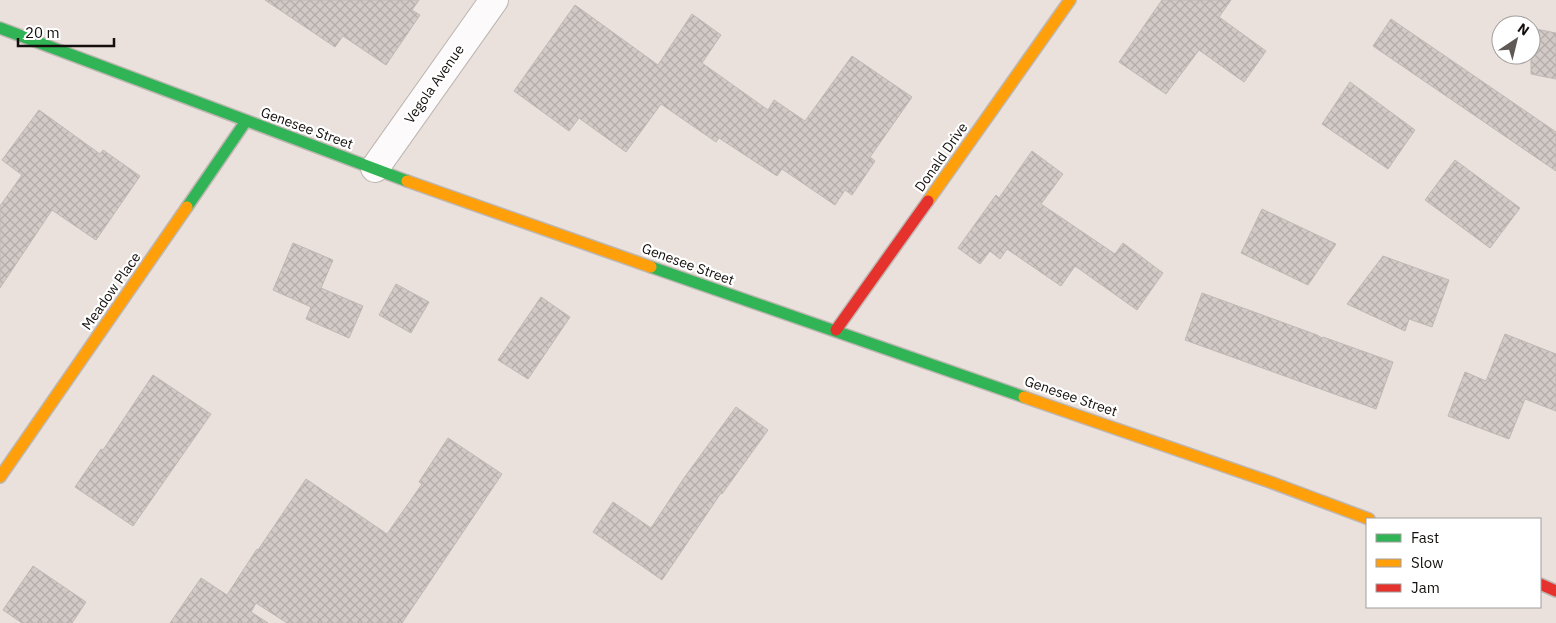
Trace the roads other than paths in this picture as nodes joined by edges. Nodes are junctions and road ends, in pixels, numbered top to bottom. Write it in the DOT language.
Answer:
graph roads {
  1 [pos="494,0"];
  2 [pos="1070,0"];
  3 [pos="0,28"];
  4 [pos="246,121"];
  5 [pos="375,168"];
  6 [pos="836,330"];
  7 [pos="0,477"];
  8 [pos="1366,518"];
  9 [pos="1541,584"];
  10 [pos="1556,591"];
  1 -- 5 [label="street, Vegola Avenue"];
  2 -- 6 [label="main road, Donald Drive"];
  3 -- 4 [label="main road, Genesee Street"];
  4 -- 5 [label="main road, Genesee Street"];
  4 -- 7 [label="main road, Meadow Place"];
  5 -- 6 [label="main road, Genesee Street"];
  6 -- 8 [label="main road, Genesee Street"];
  9 -- 10 [label="main road"];
}
